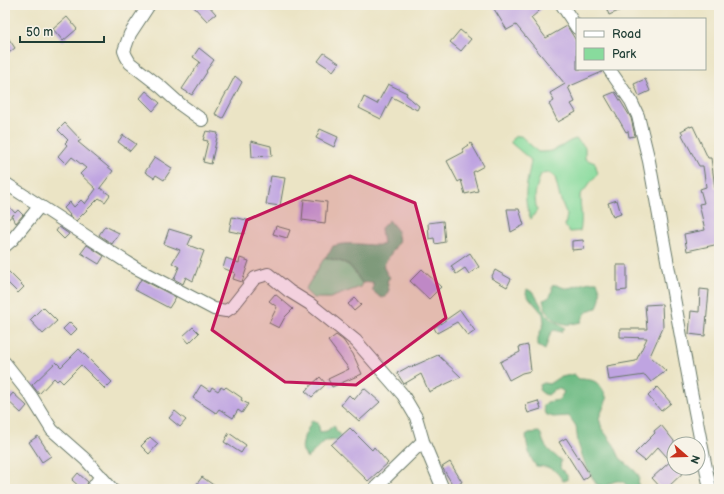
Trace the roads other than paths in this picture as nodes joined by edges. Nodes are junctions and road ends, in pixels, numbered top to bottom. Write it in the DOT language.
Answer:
graph roads {
  1 [pos="149,5"];
  2 [pos="562,5"];
  3 [pos="576,26"];
  4 [pos="610,70"];
  5 [pos="202,120"];
  6 [pos="5,183"];
  7 [pos="39,207"];
  8 [pos="5,246"];
  9 [pos="5,363"];
  10 [pos="423,441"];
  11 [pos="101,476"];
  12 [pos="92,489"];
  13 [pos="112,489"];
  14 [pos="374,489"];
  15 [pos="443,489"];
  16 [pos="710,489"];
  1 -- 5 [label="street"];
  2 -- 3 [label="street"];
  4 -- 16 [label="street"];
  6 -- 7 [label="street"];
  7 -- 8 [label="street"];
  7 -- 10 [label="street"];
  9 -- 11 [label="street"];
  10 -- 14 [label="street"];
  10 -- 15 [label="street"];
  11 -- 12 [label="street"];
  11 -- 13 [label="street"];
}
